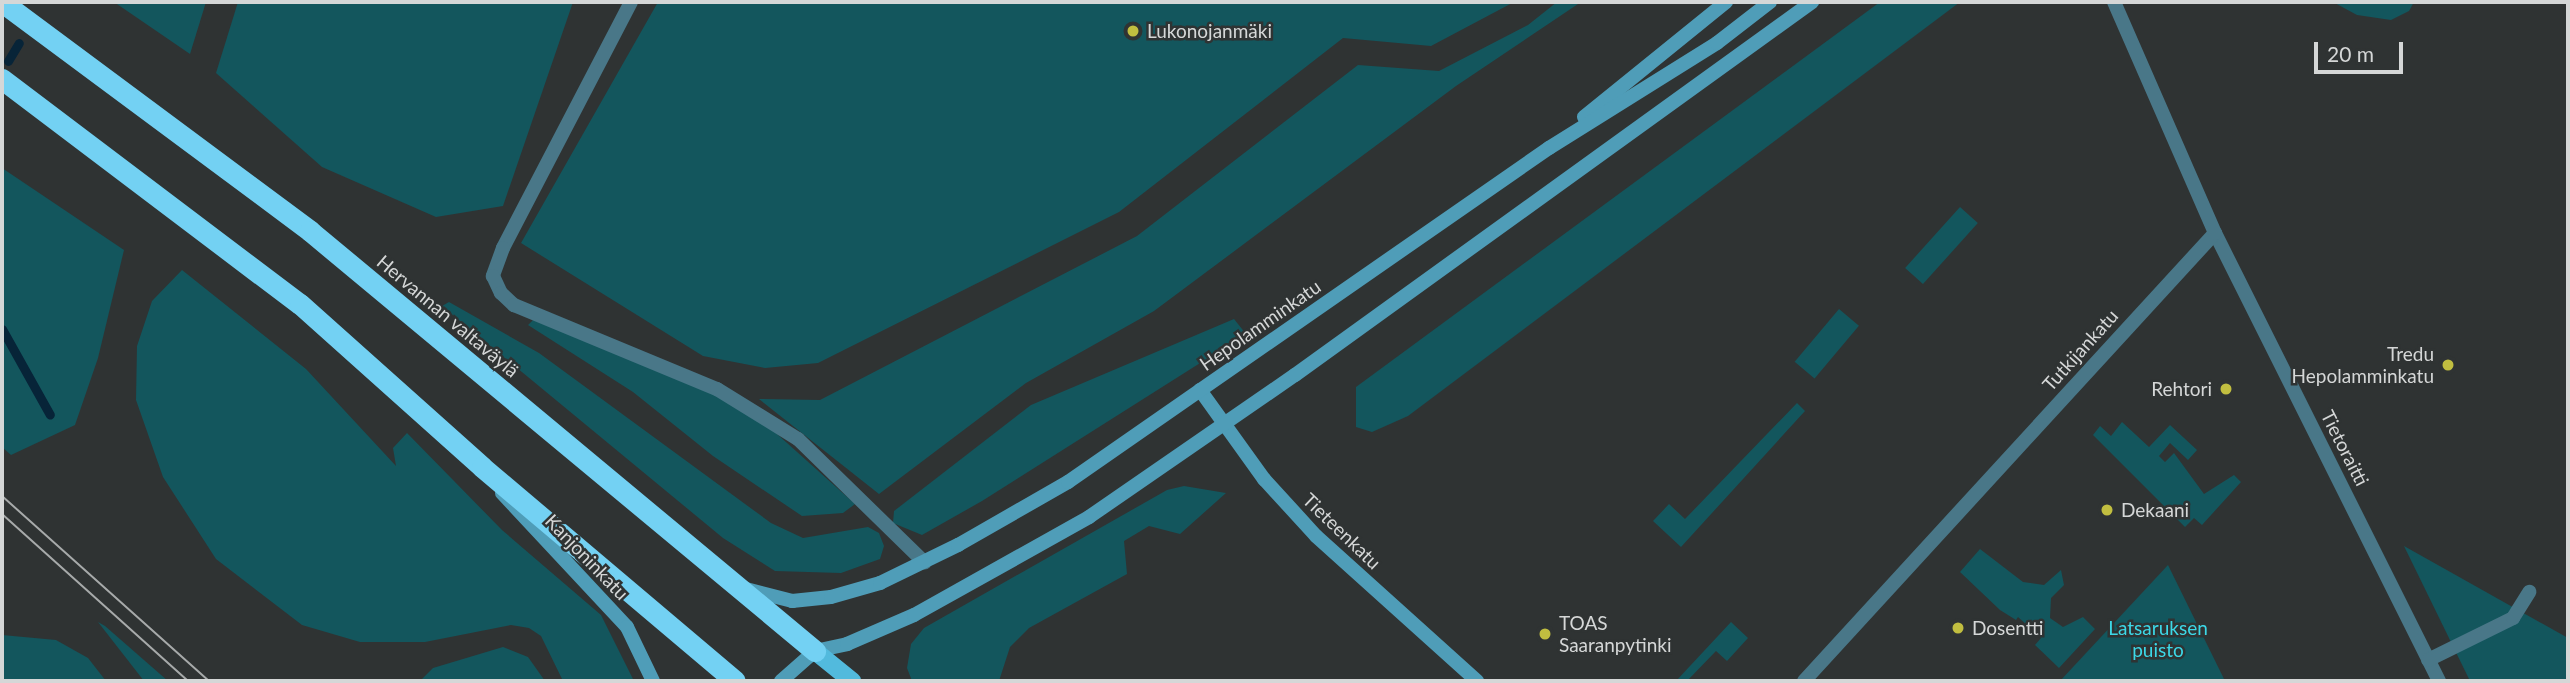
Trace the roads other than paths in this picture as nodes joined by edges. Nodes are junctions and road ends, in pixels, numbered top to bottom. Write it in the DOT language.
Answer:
graph roads {
  1 [pos="2,2"];
  2 [pos="631,2"];
  3 [pos="1726,2"];
  4 [pos="1770,2"];
  5 [pos="1812,2"];
  6 [pos="2113,2"];
  7 [pos="2,79"];
  8 [pos="1549,148"];
  9 [pos="2216,233"];
  10 [pos="1200,390"];
  11 [pos="1225,424"];
  12 [pos="482,467"];
  13 [pos="925,563"];
  14 [pos="741,588"];
  15 [pos="2529,592"];
  16 [pos="815,651"];
  17 [pos="2428,660"];
  18 [pos="653,681"];
  19 [pos="735,681"];
  20 [pos="781,681"];
  21 [pos="852,681"];
  22 [pos="1477,681"];
  23 [pos="1804,681"];
  24 [pos="2438,681"];
  1 -- 14 [label="highway, Hervannan valtaväylä"];
  2 -- 13 [label="street"];
  3 -- 8 [label="main road"];
  4 -- 8 [label="main road, Hepolamminkatu"];
  5 -- 11 [label="main road"];
  6 -- 9 [label="street"];
  7 -- 12 [label="highway"];
  8 -- 10 [label="main road, Hepolamminkatu"];
  9 -- 17 [label="street, Tietoraitti"];
  9 -- 23 [label="street, Tutkijankatu"];
  10 -- 11 [label="main road, Tieteenkatu"];
  10 -- 13 [label="main road, Hepolamminkatu"];
  11 -- 16 [label="main road"];
  11 -- 22 [label="main road, Tieteenkatu"];
  12 -- 18 [label="main road, Kanjoninkatu"];
  12 -- 19 [label="highway"];
  13 -- 14 [label="main road, Hepolamminkatu"];
  14 -- 16 [label="highway, Hervannan valtaväylä"];
  15 -- 17 [label="street"];
  16 -- 20 [label="main road"];
  16 -- 21 [label="main road, Hervannan valtaväylä"];
  17 -- 24 [label="street, Tietoraitti"];
}
